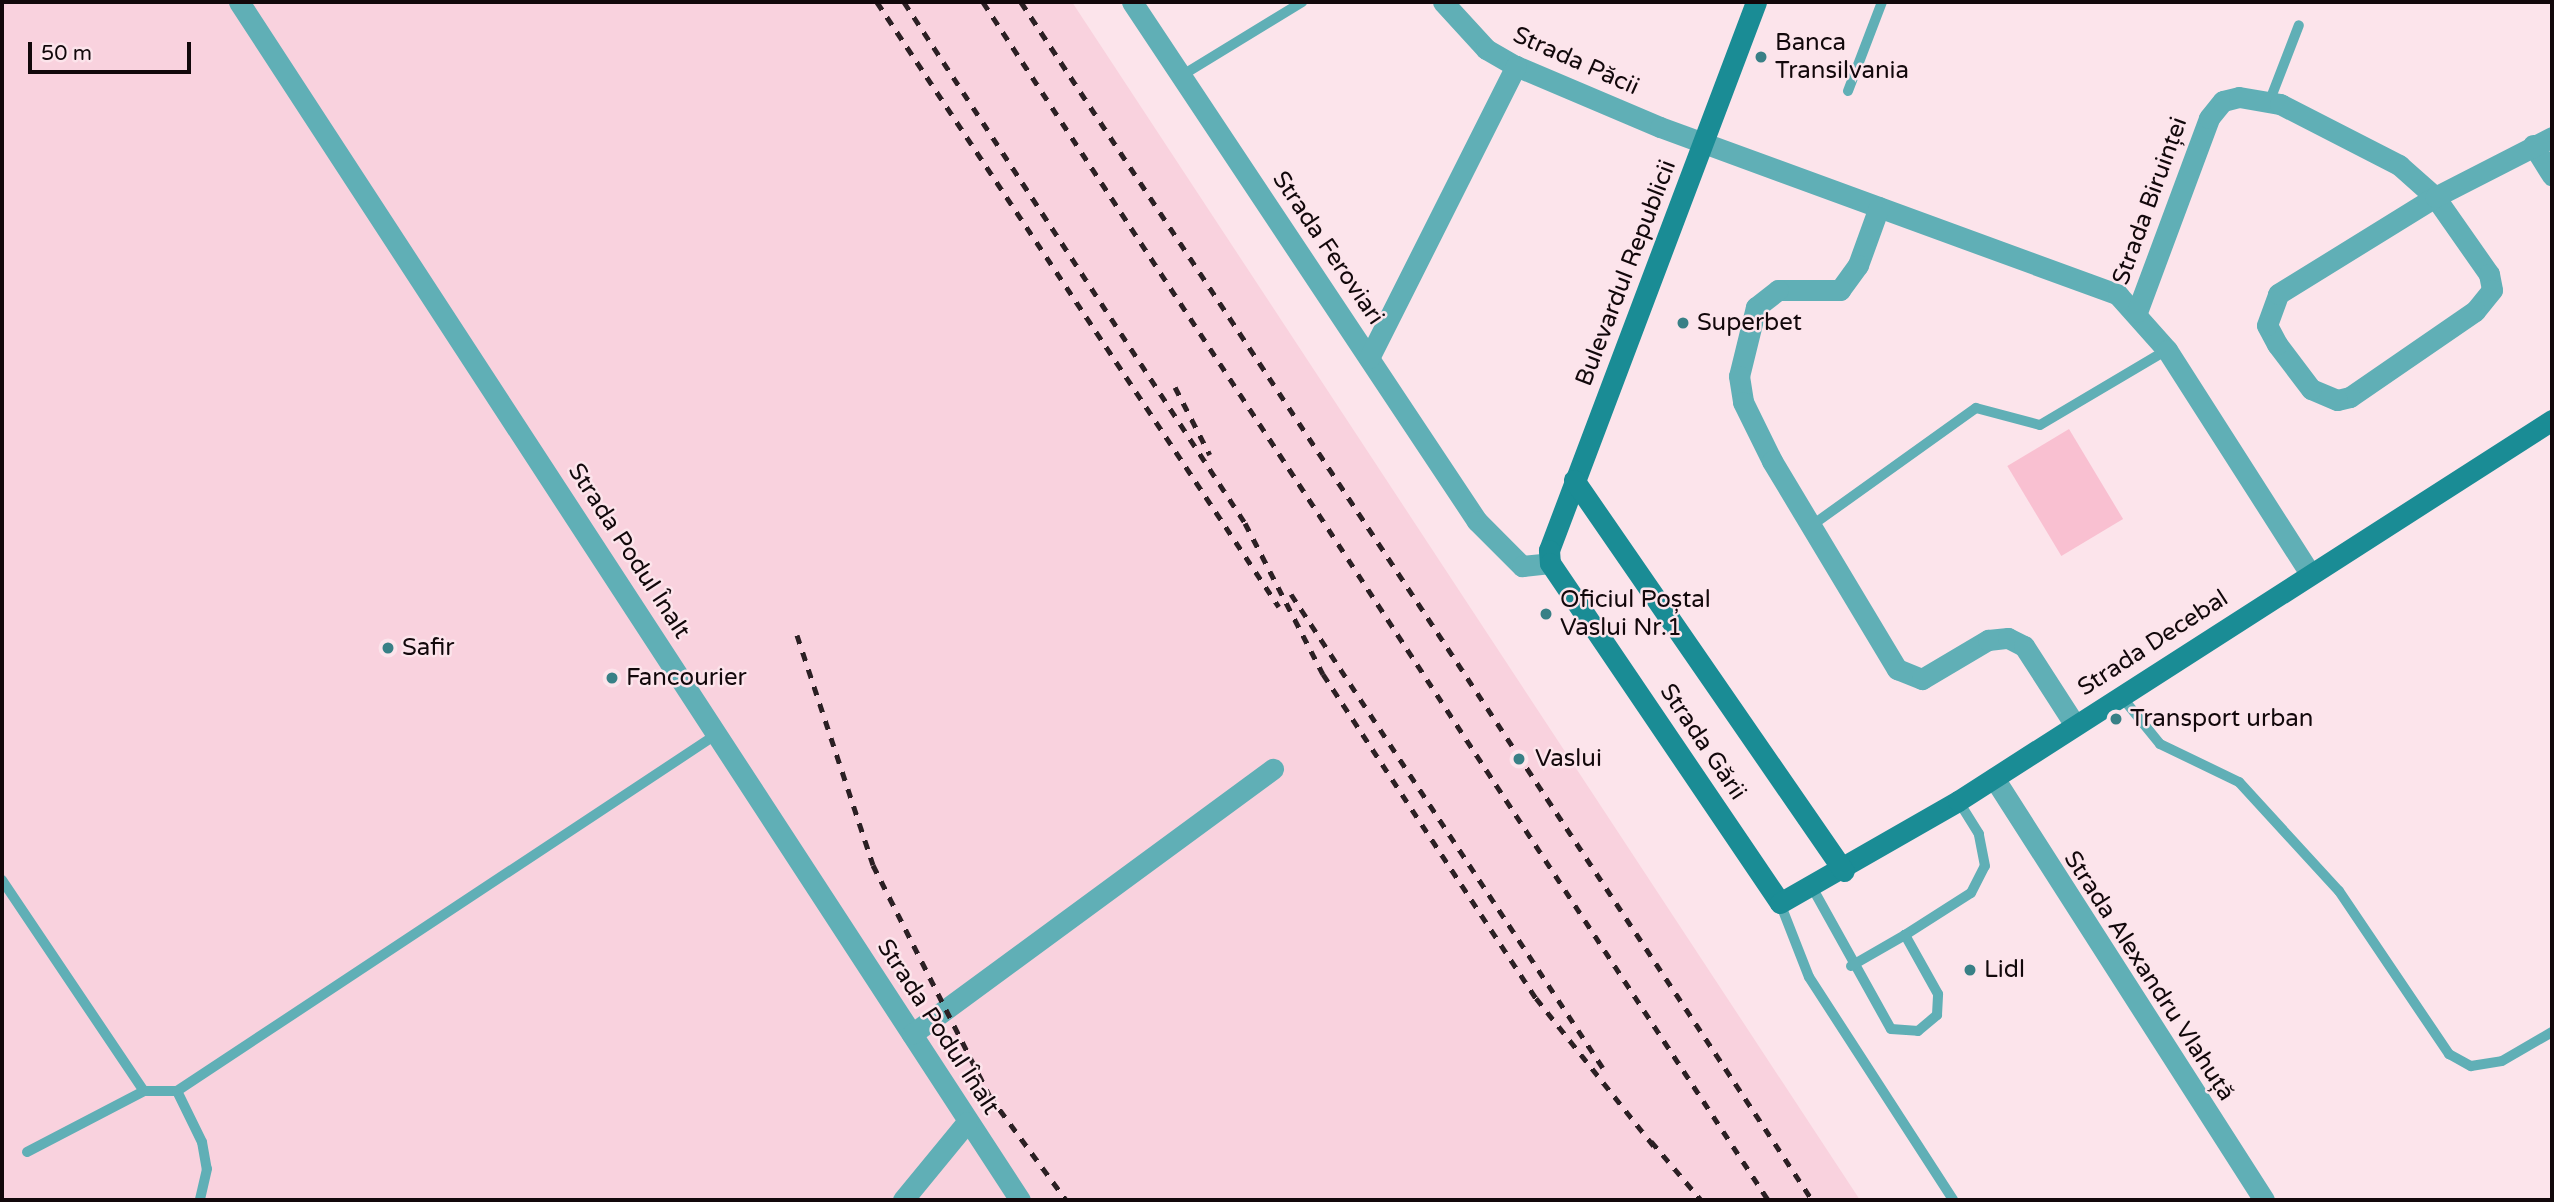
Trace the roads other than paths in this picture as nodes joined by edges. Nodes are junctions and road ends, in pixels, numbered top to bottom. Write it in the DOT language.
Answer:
graph roads {
  1 [pos="239,2"];
  2 [pos="1132,2"];
  3 [pos="1302,2"];
  4 [pos="1443,2"];
  5 [pos="1756,2"];
  6 [pos="1882,2"];
  7 [pos="2299,25"];
  8 [pos="1516,66"];
  9 [pos="1181,76"];
  10 [pos="1848,92"];
  11 [pos="2270,100"];
  12 [pos="2543,141"];
  13 [pos="1704,142"];
  14 [pos="2552,176"];
  15 [pos="2435,197"];
  16 [pos="1879,208"];
  17 [pos="2137,312"];
  18 [pos="2167,350"];
  19 [pos="1369,358"];
  20 [pos="2552,420"];
  21 [pos="1574,480"];
  22 [pos="1811,526"];
  23 [pos="1550,564"];
  24 [pos="2309,572"];
  25 [pos="2120,696"];
  26 [pos="2075,725"];
  27 [pos="717,734"];
  28 [pos="1273,769"];
  29 [pos="1994,778"];
  30 [pos="1958,801"];
  31 [pos="1844,871"];
  32 [pos="2,880"];
  33 [pos="1813,889"];
  34 [pos="1780,903"];
  35 [pos="1905,935"];
  36 [pos="1851,966"];
  37 [pos="2552,1032"];
  38 [pos="912,1034"];
  39 [pos="144,1091"];
  40 [pos="177,1091"];
  41 [pos="967,1122"];
  42 [pos="27,1153"];
  43 [pos="200,1200"];
  44 [pos="903,1200"];
  45 [pos="1020,1200"];
  46 [pos="1953,1200"];
  47 [pos="2264,1200"];
  1 -- 27 [label="street, Strada Podul Înalt"];
  2 -- 9 [label="street, Strada Feroviari"];
  3 -- 9 [label="lane"];
  4 -- 8 [label="street, Strada Păcii"];
  5 -- 13 [label="street, Bulevardul Republicii"];
  6 -- 10 [label="lane"];
  7 -- 11 [label="lane"];
  8 -- 13 [label="street, Strada Păcii"];
  8 -- 19 [label="street, Strada Feroviari"];
  9 -- 19 [label="street, Strada Feroviari"];
  11 -- 15 [label="street, Strada Biruinței"];
  11 -- 17 [label="street, Strada Biruinței"];
  12 -- 14 [label="street"];
  12 -- 15 [label="street"];
  13 -- 16 [label="street, Strada Biruinței"];
  13 -- 21 [label="street, Bulevardul Republicii"];
  15 -- 15 [label="street, Strada Biruinței"];
  16 -- 17 [label="street, Strada Biruinței"];
  16 -- 22 [label="street"];
  17 -- 18 [label="street, Strada Biruinței"];
  18 -- 22 [label="lane"];
  18 -- 24 [label="street, Strada Biruinței"];
  19 -- 23 [label="street"];
  20 -- 24 [label="street, Strada Decebal"];
  21 -- 23 [label="street, Bulevardul Republicii"];
  21 -- 31 [label="street, Strada Gării"];
  22 -- 26 [label="street"];
  23 -- 34 [label="street, Strada Gării"];
  24 -- 25 [label="street, Strada Decebal"];
  25 -- 26 [label="street, Strada Decebal"];
  25 -- 37 [label="lane"];
  26 -- 29 [label="street, Strada Decebal"];
  27 -- 38 [label="street, Strada Podul Înalt"];
  27 -- 40 [label="lane"];
  28 -- 38 [label="street"];
  29 -- 30 [label="street, Strada Decebal"];
  29 -- 47 [label="street, Strada Alexandru Vlahuță"];
  30 -- 31 [label="street, Strada Decebal"];
  30 -- 35 [label="lane"];
  31 -- 33 [label="street, Strada Decebal"];
  32 -- 39 [label="lane"];
  33 -- 34 [label="street, Strada Decebal"];
  33 -- 36 [label="lane"];
  34 -- 46 [label="lane, Strada Gării"];
  35 -- 36 [label="lane"];
  35 -- 36 [label="lane"];
  38 -- 41 [label="street, Strada Podul Înalt"];
  39 -- 40 [label="lane"];
  39 -- 42 [label="lane"];
  40 -- 43 [label="lane"];
  41 -- 44 [label="street"];
  41 -- 45 [label="street, Strada Podul Înalt"];
}
